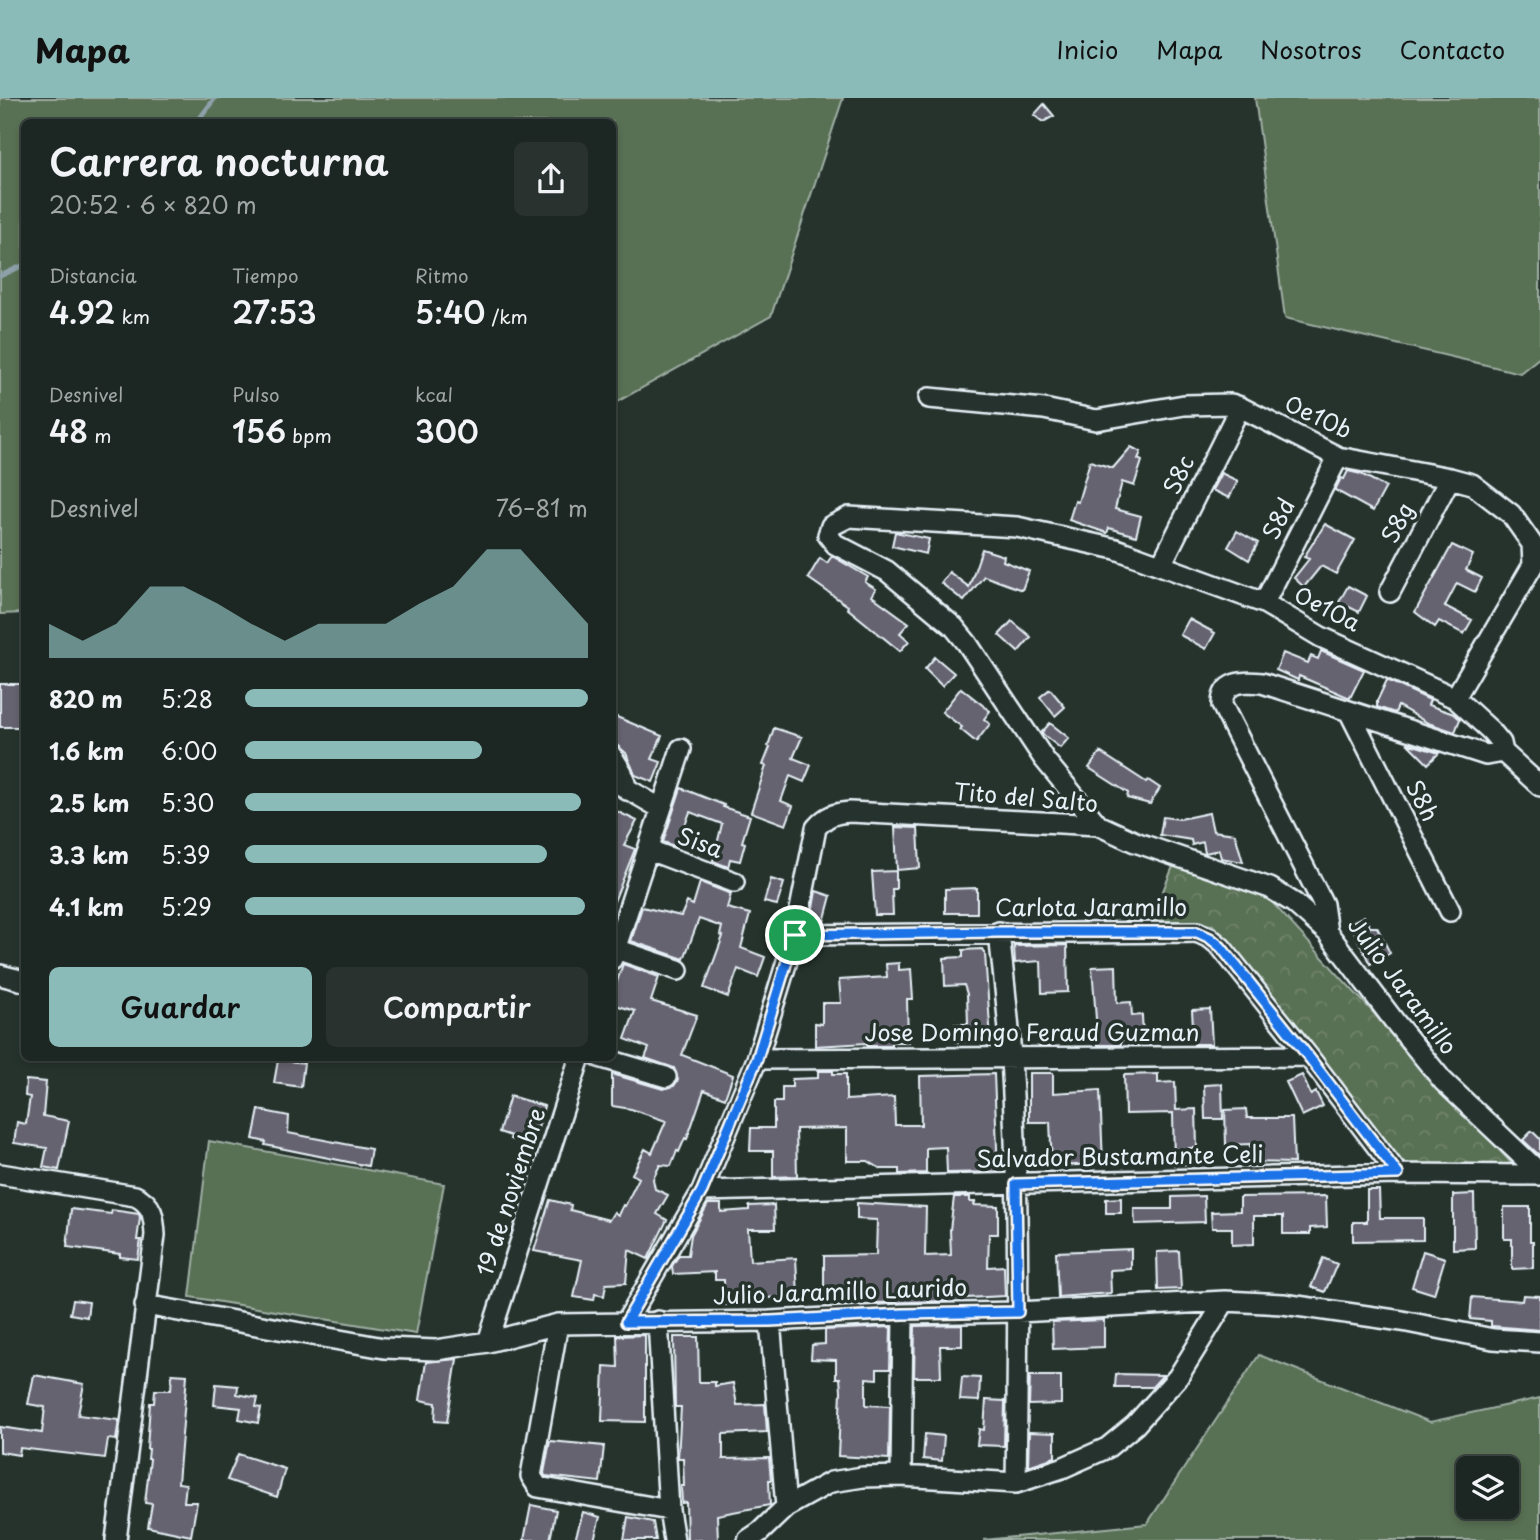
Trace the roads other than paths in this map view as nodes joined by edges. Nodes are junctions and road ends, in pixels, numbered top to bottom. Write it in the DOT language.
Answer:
graph roads {
  1 [pos="929,398"];
  2 [pos="1240,407"];
  3 [pos="1338,457"];
  4 [pos="1450,478"];
  5 [pos="1161,565"];
  6 [pos="1390,592"];
  7 [pos="1264,603"];
  8 [pos="1455,698"];
  9 [pos="1350,713"];
  10 [pos="681,749"];
  11 [pos="1503,752"];
  12 [pos="616,762"];
  13 [pos="620,785"];
  14 [pos="1540,786"];
  15 [pos="660,808"];
  16 [pos="1098,825"];
  17 [pos="649,850"];
  18 [pos="734,882"];
  19 [pos="1450,911"];
  20 [pos="620,914"];
  21 [pos="999,932"];
  22 [pos="1327,932"];
  23 [pos="795,935"];
  24 [pos="616,941"];
  25 [pos="616,954"];
  26 [pos="678,970"];
  27 [pos="0,975"];
  28 [pos="21,980"];
  29 [pos="1308,1056"];
  30 [pos="1011,1057"];
  31 [pos="757,1059"];
  32 [pos="579,1061"];
  33 [pos="612,1061"];
  34 [pos="666,1077"];
  35 [pos="0,1174"];
  36 [pos="1398,1174"];
  37 [pos="1540,1174"];
  38 [pos="1016,1184"];
  39 [pos="702,1191"];
  40 [pos="1225,1301"];
  41 [pos="145,1305"];
  42 [pos="1018,1312"];
  43 [pos="903,1314"];
  44 [pos="658,1321"];
  45 [pos="770,1321"];
  46 [pos="626,1322"];
  47 [pos="558,1324"];
  48 [pos="488,1342"];
  49 [pos="1540,1342"];
  50 [pos="901,1476"];
  51 [pos="1016,1483"];
  52 [pos="786,1507"];
  53 [pos="669,1510"];
  54 [pos="116,1540"];
  55 [pos="674,1540"];
  56 [pos="748,1540"];
  1 -- 2 [label="street, Oe10b"];
  2 -- 3 [label="street, Oe10b"];
  2 -- 5 [label="street, S8c"];
  3 -- 4 [label="street, Oe10b"];
  3 -- 7 [label="street, S8d"];
  4 -- 6 [label="street, S8g"];
  4 -- 8 [label="street, Oe10b"];
  5 -- 7 [label="street, Oe10a"];
  5 -- 16 [label="street, Oe10a"];
  7 -- 8 [label="street, Oe10a"];
  8 -- 11 [label="street, Oe10a"];
  9 -- 11 [label="street"];
  9 -- 19 [label="street, S8h"];
  9 -- 22 [label="street, Julio Jaramillo"];
  10 -- 15 [label="street"];
  11 -- 14 [label="street, Oe10a"];
  12 -- 13 [label="street"];
  13 -- 15 [label="street"];
  15 -- 17 [label="street"];
  16 -- 22 [label="street, Tito del Salto"];
  16 -- 23 [label="street, Tito del Salto"];
  17 -- 18 [label="street, Sisa"];
  17 -- 20 [label="street"];
  20 -- 24 [label="street"];
  21 -- 23 [label="street, Carlota Jaramillo"];
  21 -- 29 [label="street, Carlota Jaramillo"];
  21 -- 30 [label="street"];
  22 -- 37 [label="street, Julio Jaramillo"];
  23 -- 31 [label="street"];
  25 -- 26 [label="street"];
  27 -- 28 [label="street"];
  29 -- 30 [label="street, Jose Domingo Feraud Guzman"];
  29 -- 36 [label="street, Carlota Jaramillo"];
  30 -- 31 [label="street, Jose Domingo Feraud Guzman"];
  30 -- 38 [label="street"];
  31 -- 39 [label="street"];
  32 -- 48 [label="street, 19 de noviembre"];
  33 -- 34 [label="street"];
  35 -- 41 [label="street"];
  36 -- 37 [label="street, Salvador Bustamante Celi"];
  36 -- 38 [label="street, Salvador Bustamante Celi"];
  38 -- 39 [label="street, Salvador Bustamante Celi"];
  38 -- 42 [label="street"];
  39 -- 46 [label="street"];
  40 -- 42 [label="street, Julio Jaramillo Laurido"];
  40 -- 49 [label="street, Julio Jaramillo Laurido"];
  40 -- 51 [label="street"];
  41 -- 48 [label="street, Julio Jaramillo Laurido"];
  41 -- 54 [label="street"];
  42 -- 43 [label="street, Julio Jaramillo Laurido"];
  42 -- 51 [label="street"];
  43 -- 45 [label="street, Julio Jaramillo Laurido"];
  43 -- 50 [label="street"];
  44 -- 45 [label="street, Julio Jaramillo Laurido"];
  44 -- 46 [label="street, Julio Jaramillo Laurido"];
  44 -- 53 [label="street"];
  45 -- 52 [label="street"];
  46 -- 47 [label="street, Julio Jaramillo Laurido"];
  47 -- 48 [label="street, Julio Jaramillo Laurido"];
  47 -- 53 [label="street"];
  50 -- 51 [label="street"];
  50 -- 52 [label="street"];
  52 -- 56 [label="street"];
  53 -- 55 [label="street"];
}
